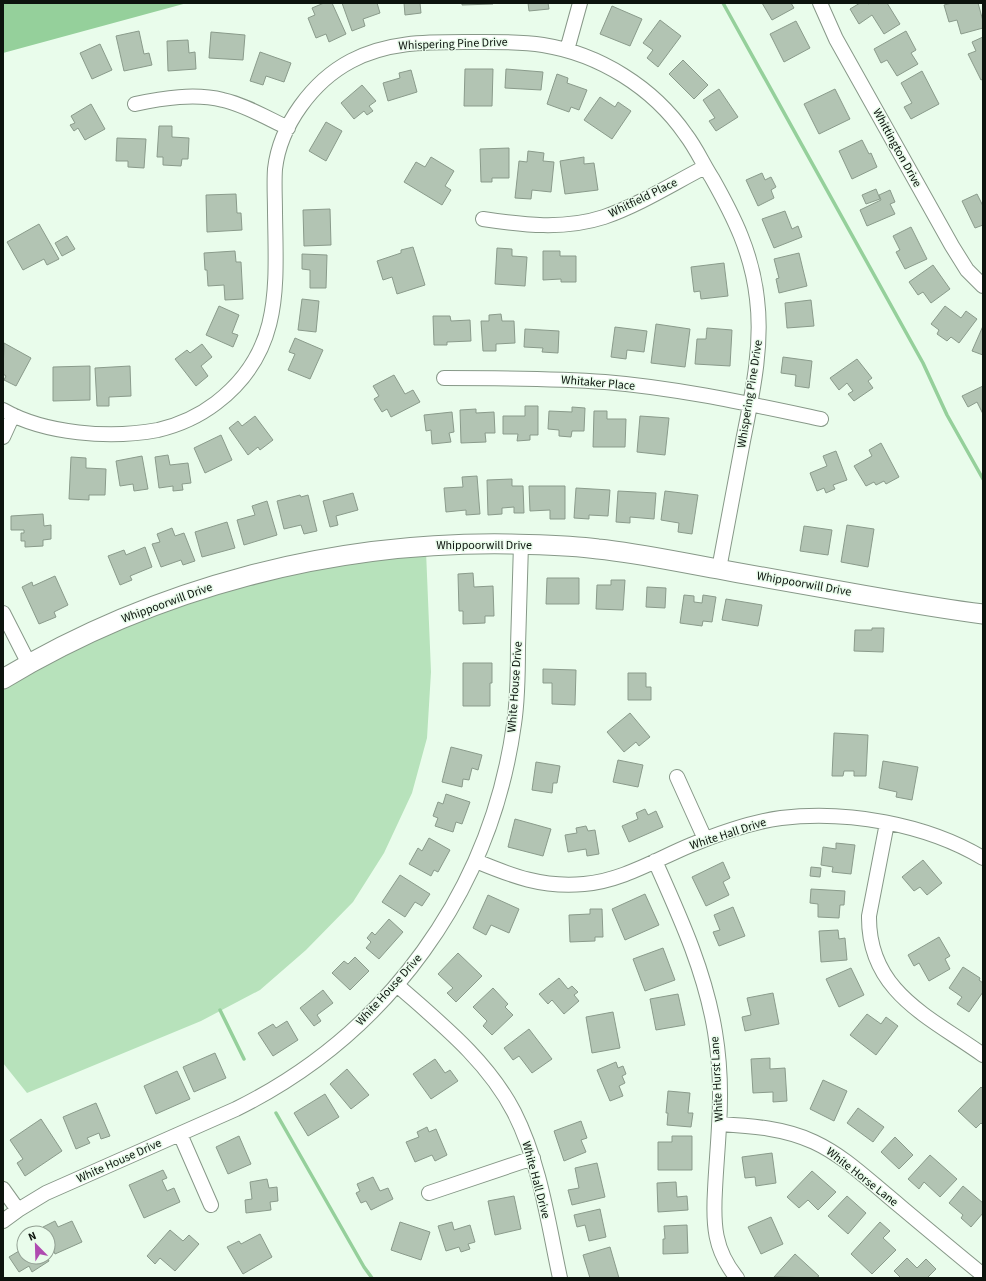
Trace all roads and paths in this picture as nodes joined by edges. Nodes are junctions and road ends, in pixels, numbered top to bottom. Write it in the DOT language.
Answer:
graph roads {
  1 [pos="580,3"];
  2 [pos="820,3"];
  3 [pos="567,50"];
  4 [pos="135,104"];
  5 [pos="288,128"];
  6 [pos="705,166"];
  7 [pos="483,219"];
  8 [pos="983,286"];
  9 [pos="444,378"];
  10 [pos="750,404"];
  11 [pos="8,412"];
  12 [pos="821,419"];
  13 [pos="3,437"];
  14 [pos="521,544"];
  15 [pos="719,569"];
  16 [pos="3,614"];
  17 [pos="983,614"];
  18 [pos="29,664"];
  19 [pos="3,679"];
  20 [pos="678,777"];
  21 [pos="887,823"];
  22 [pos="705,839"];
  23 [pos="983,858"];
  24 [pos="476,861"];
  25 [pos="655,861"];
  26 [pos="397,985"];
  27 [pos="983,1055"];
  28 [pos="720,1124"];
  29 [pos="180,1134"];
  30 [pos="533,1158"];
  31 [pos="3,1189"];
  32 [pos="429,1193"];
  33 [pos="211,1205"];
  34 [pos="18,1210"];
  35 [pos="3,1221"];
  36 [pos="983,1275"];
  37 [pos="560,1278"];
  38 [pos="737,1278"];
  1 -- 3 [label="street"];
  2 -- 8 [label="street, Whittington Drive"];
  3 -- 5 [label="street, Whispering Pine Drive"];
  3 -- 6 [label="street, Whispering Pine Drive"];
  4 -- 5 [label="street"];
  5 -- 11 [label="street, Whispering Pine Drive"];
  6 -- 7 [label="street, Whitfield Place"];
  6 -- 10 [label="street, Whispering Pine Drive"];
  9 -- 10 [label="street, Whitaker Place"];
  10 -- 12 [label="street, Whitaker Place"];
  10 -- 15 [label="street, Whispering Pine Drive"];
  11 -- 13 [label="street"];
  14 -- 15 [label="street, Whippoorwill Drive"];
  14 -- 18 [label="street, Whippoorwill Drive"];
  14 -- 24 [label="street, White House Drive"];
  15 -- 17 [label="street, Whippoorwill Drive"];
  16 -- 18 [label="street"];
  18 -- 19 [label="street, Whippoorwill Drive"];
  20 -- 22 [label="street"];
  21 -- 22 [label="street, White Hall Drive"];
  21 -- 23 [label="street, White Hall Drive"];
  21 -- 27 [label="street"];
  22 -- 25 [label="street, White Hall Drive"];
  24 -- 25 [label="street, White Hall Drive"];
  24 -- 26 [label="street, White House Drive"];
  25 -- 28 [label="street, White Hurst Lane"];
  26 -- 29 [label="street, White House Drive"];
  26 -- 30 [label="street, White Hall Drive"];
  28 -- 36 [label="street, White Horse Lane"];
  28 -- 38 [label="street, White Hurst Lane"];
  29 -- 33 [label="street"];
  29 -- 34 [label="street, White House Drive"];
  30 -- 32 [label="street"];
  30 -- 37 [label="street, White Hall Drive"];
  31 -- 34 [label="street"];
  34 -- 35 [label="street, White House Drive"];
}
